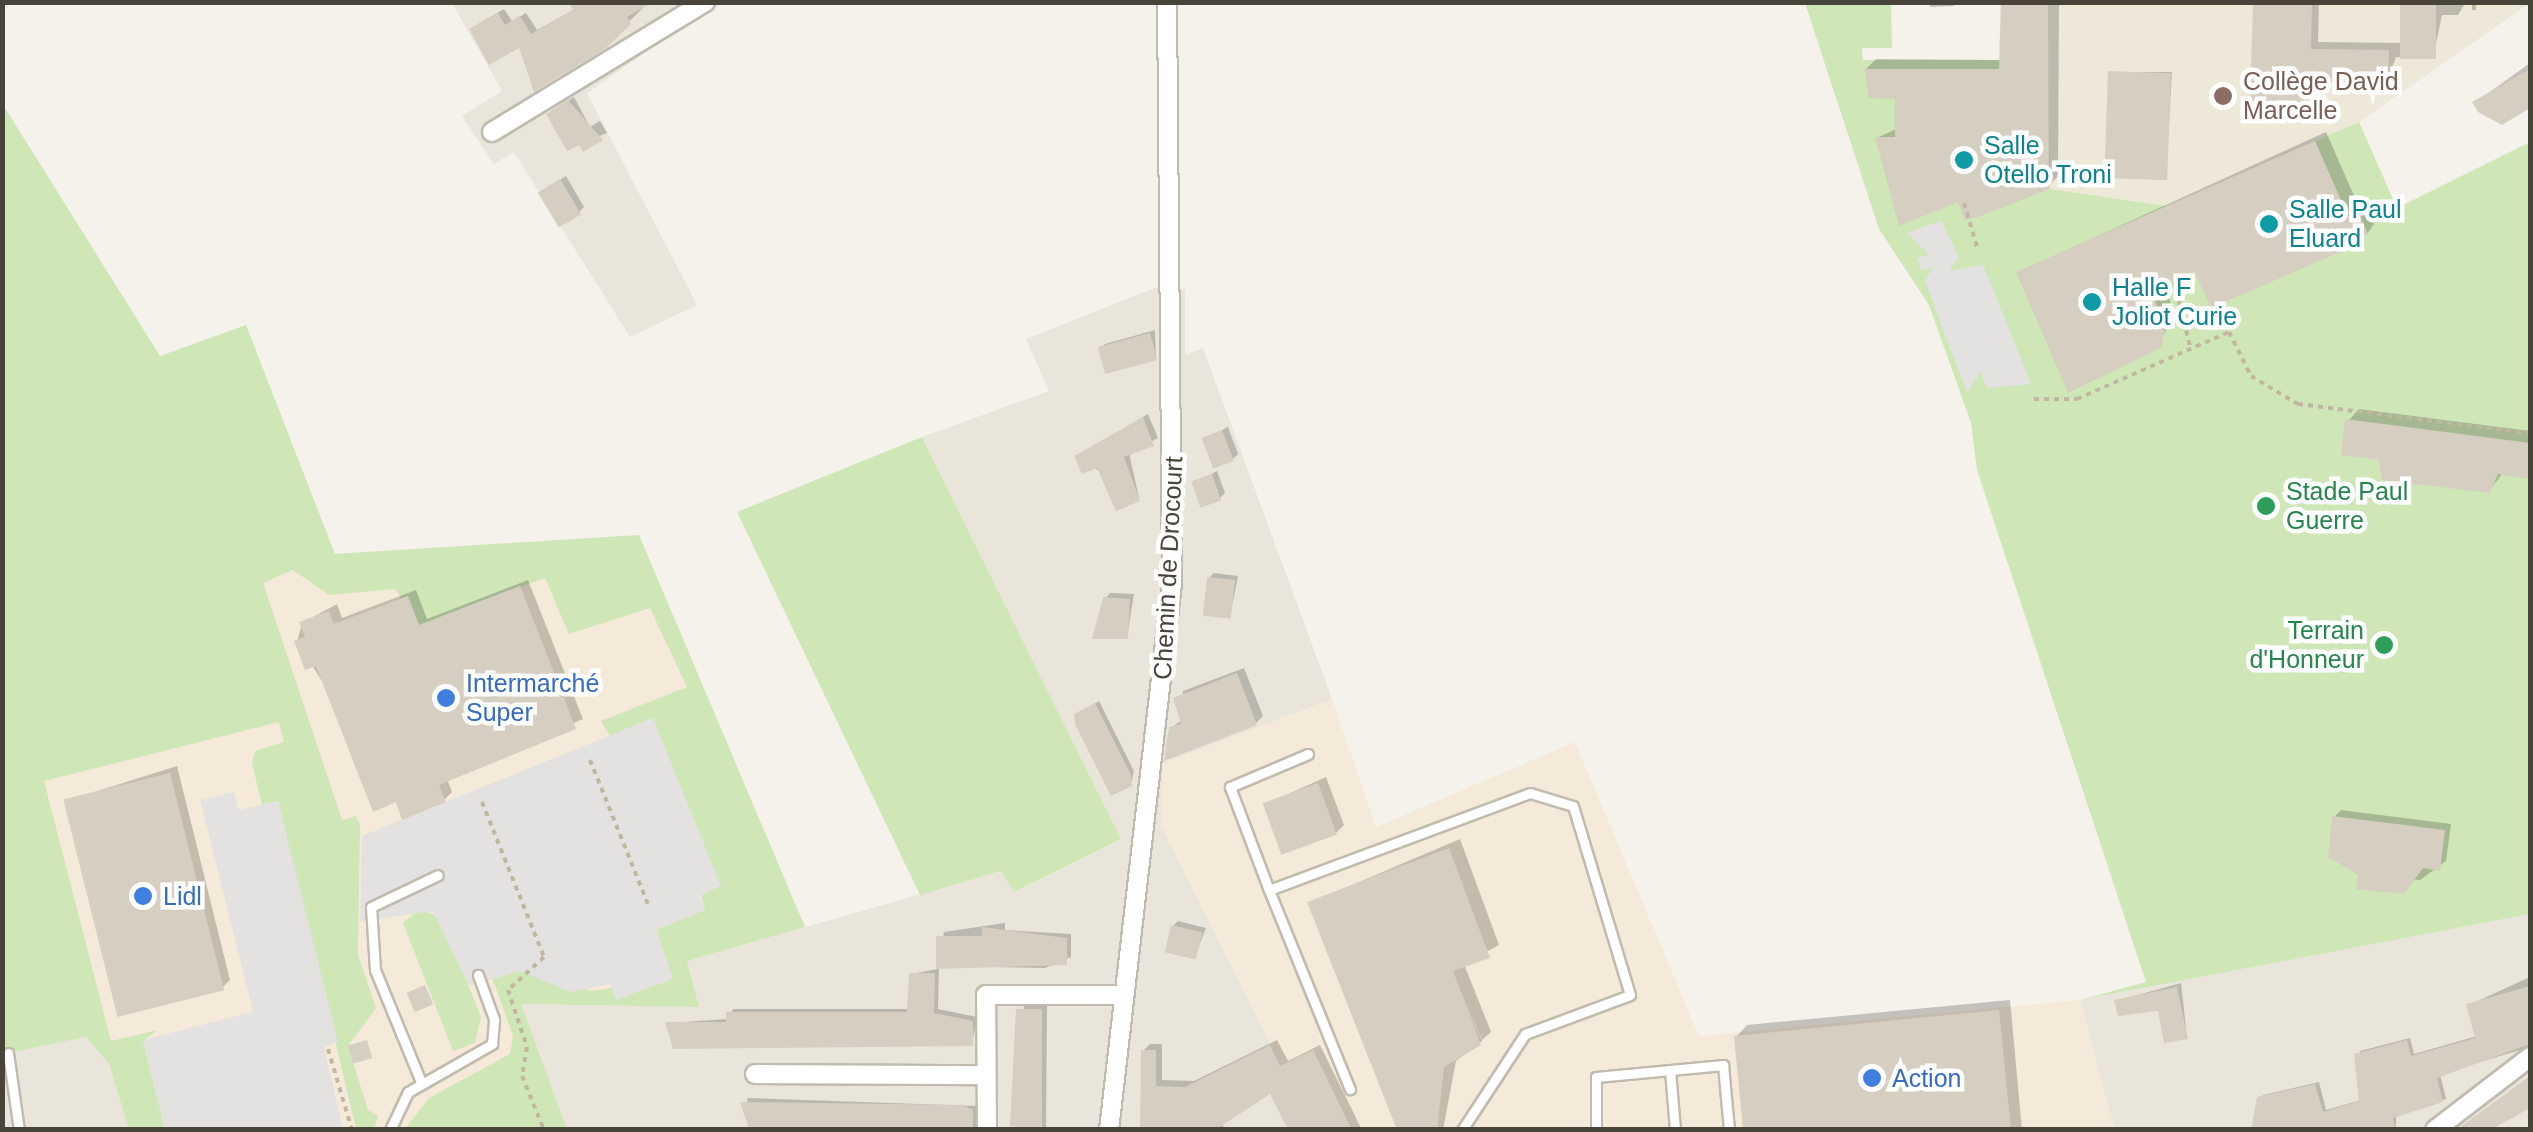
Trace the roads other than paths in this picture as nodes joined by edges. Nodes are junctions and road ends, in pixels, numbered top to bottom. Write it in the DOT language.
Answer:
graph roads {
  1 [pos="704,2"];
  2 [pos="1167,2"];
  3 [pos="492,132"];
  4 [pos="1308,754"];
  5 [pos="438,875"];
  6 [pos="1268,890"];
  7 [pos="478,975"];
  8 [pos="1119,996"];
  9 [pos="8,1053"];
  10 [pos="2530,1057"];
  11 [pos="1670,1070"];
  12 [pos="756,1074"];
  13 [pos="984,1076"];
  14 [pos="421,1082"];
  15 [pos="1350,1090"];
  16 [pos="19,1130"];
  17 [pos="390,1130"];
  18 [pos="986,1130"];
  19 [pos="1109,1130"];
  20 [pos="1462,1130"];
  21 [pos="1596,1130"];
  22 [pos="1675,1130"];
  23 [pos="1729,1130"];
  24 [pos="2434,1130"];
  1 -- 3 [label="street"];
  2 -- 8 [label="street, Chemin de Drocourt"];
  4 -- 6 [label="lane"];
  5 -- 14 [label="lane"];
  6 -- 15 [label="lane"];
  6 -- 20 [label="lane"];
  7 -- 14 [label="lane"];
  8 -- 13 [label="street"];
  8 -- 19 [label="street, Chemin de Drocourt"];
  9 -- 16 [label="lane"];
  10 -- 24 [label="street"];
  11 -- 21 [label="lane"];
  11 -- 22 [label="lane"];
  11 -- 23 [label="lane"];
  12 -- 13 [label="street"];
  13 -- 18 [label="street"];
  14 -- 17 [label="lane"];
}
